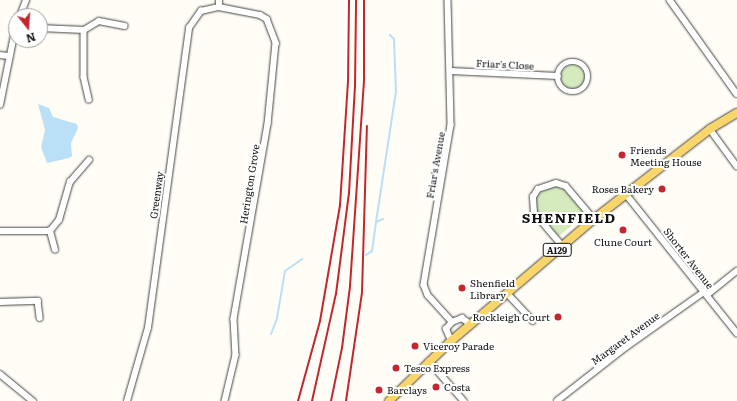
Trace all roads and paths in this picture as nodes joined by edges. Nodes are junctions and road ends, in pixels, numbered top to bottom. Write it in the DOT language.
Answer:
graph roads {
  1 [pos="219,0"];
  2 [pos="448,0"];
  3 [pos="670,0"];
  4 [pos="219,6"];
  5 [pos="125,26"];
  6 [pos="48,28"];
  7 [pos="84,30"];
  8 [pos="10,48"];
  9 [pos="0,55"];
  10 [pos="8,56"];
  11 [pos="451,70"];
  12 [pos="558,76"];
  13 [pos="737,94"];
  14 [pos="90,98"];
  15 [pos="0,105"];
  16 [pos="737,113"];
  17 [pos="710,130"];
  18 [pos="89,160"];
  19 [pos="737,166"];
  20 [pos="626,194"];
  21 [pos="594,219"];
  22 [pos="0,231"];
  23 [pos="50,231"];
  24 [pos="562,246"];
  25 [pos="55,250"];
  26 [pos="737,271"];
  27 [pos="705,293"];
  28 [pos="508,294"];
  29 [pos="0,302"];
  30 [pos="40,318"];
  31 [pos="533,321"];
  32 [pos="452,322"];
  33 [pos="471,324"];
  34 [pos="737,333"];
  35 [pos="451,341"];
  36 [pos="429,361"];
  37 [pos="0,374"];
  38 [pos="32,401"];
  39 [pos="127,401"];
  40 [pos="225,401"];
  41 [pos="388,401"];
  42 [pos="464,401"];
  43 [pos="557,401"];
  1 -- 4 [label="street"];
  2 -- 11 [label="street, Friar's Avenue"];
  3 -- 13 [label="street"];
  4 -- 39 [label="street, Greenway"];
  4 -- 40 [label="street, Herington Grove"];
  5 -- 7 [label="street"];
  6 -- 7 [label="street"];
  7 -- 14 [label="street"];
  8 -- 10 [label="street"];
  9 -- 10 [label="street"];
  10 -- 15 [label="street"];
  11 -- 12 [label="street, Friar's Close"];
  11 -- 32 [label="street, Friar's Avenue"];
  12 -- 12 [label="street"];
  16 -- 17 [label="main road, A129"];
  17 -- 19 [label="street"];
  17 -- 20 [label="main road, A129"];
  18 -- 23 [label="street"];
  20 -- 21 [label="main road, A129"];
  20 -- 27 [label="street, Shorter Avenue"];
  21 -- 24 [label="main road, A129"];
  21 -- 24 [label="street"];
  22 -- 23 [label="street"];
  23 -- 25 [label="street"];
  24 -- 28 [label="main road, A129"];
  26 -- 27 [label="street, Margaret Avenue"];
  27 -- 34 [label="street, Shorter Avenue"];
  27 -- 43 [label="street, Margaret Avenue"];
  28 -- 31 [label="street"];
  28 -- 33 [label="main road, A129"];
  29 -- 30 [label="street"];
  32 -- 33 [label="street"];
  32 -- 35 [label="street"];
  33 -- 35 [label="main road, A129"];
  35 -- 36 [label="main road, A129"];
  36 -- 41 [label="main road, A129"];
  36 -- 42 [label="street"];
  37 -- 38 [label="street"];
}
